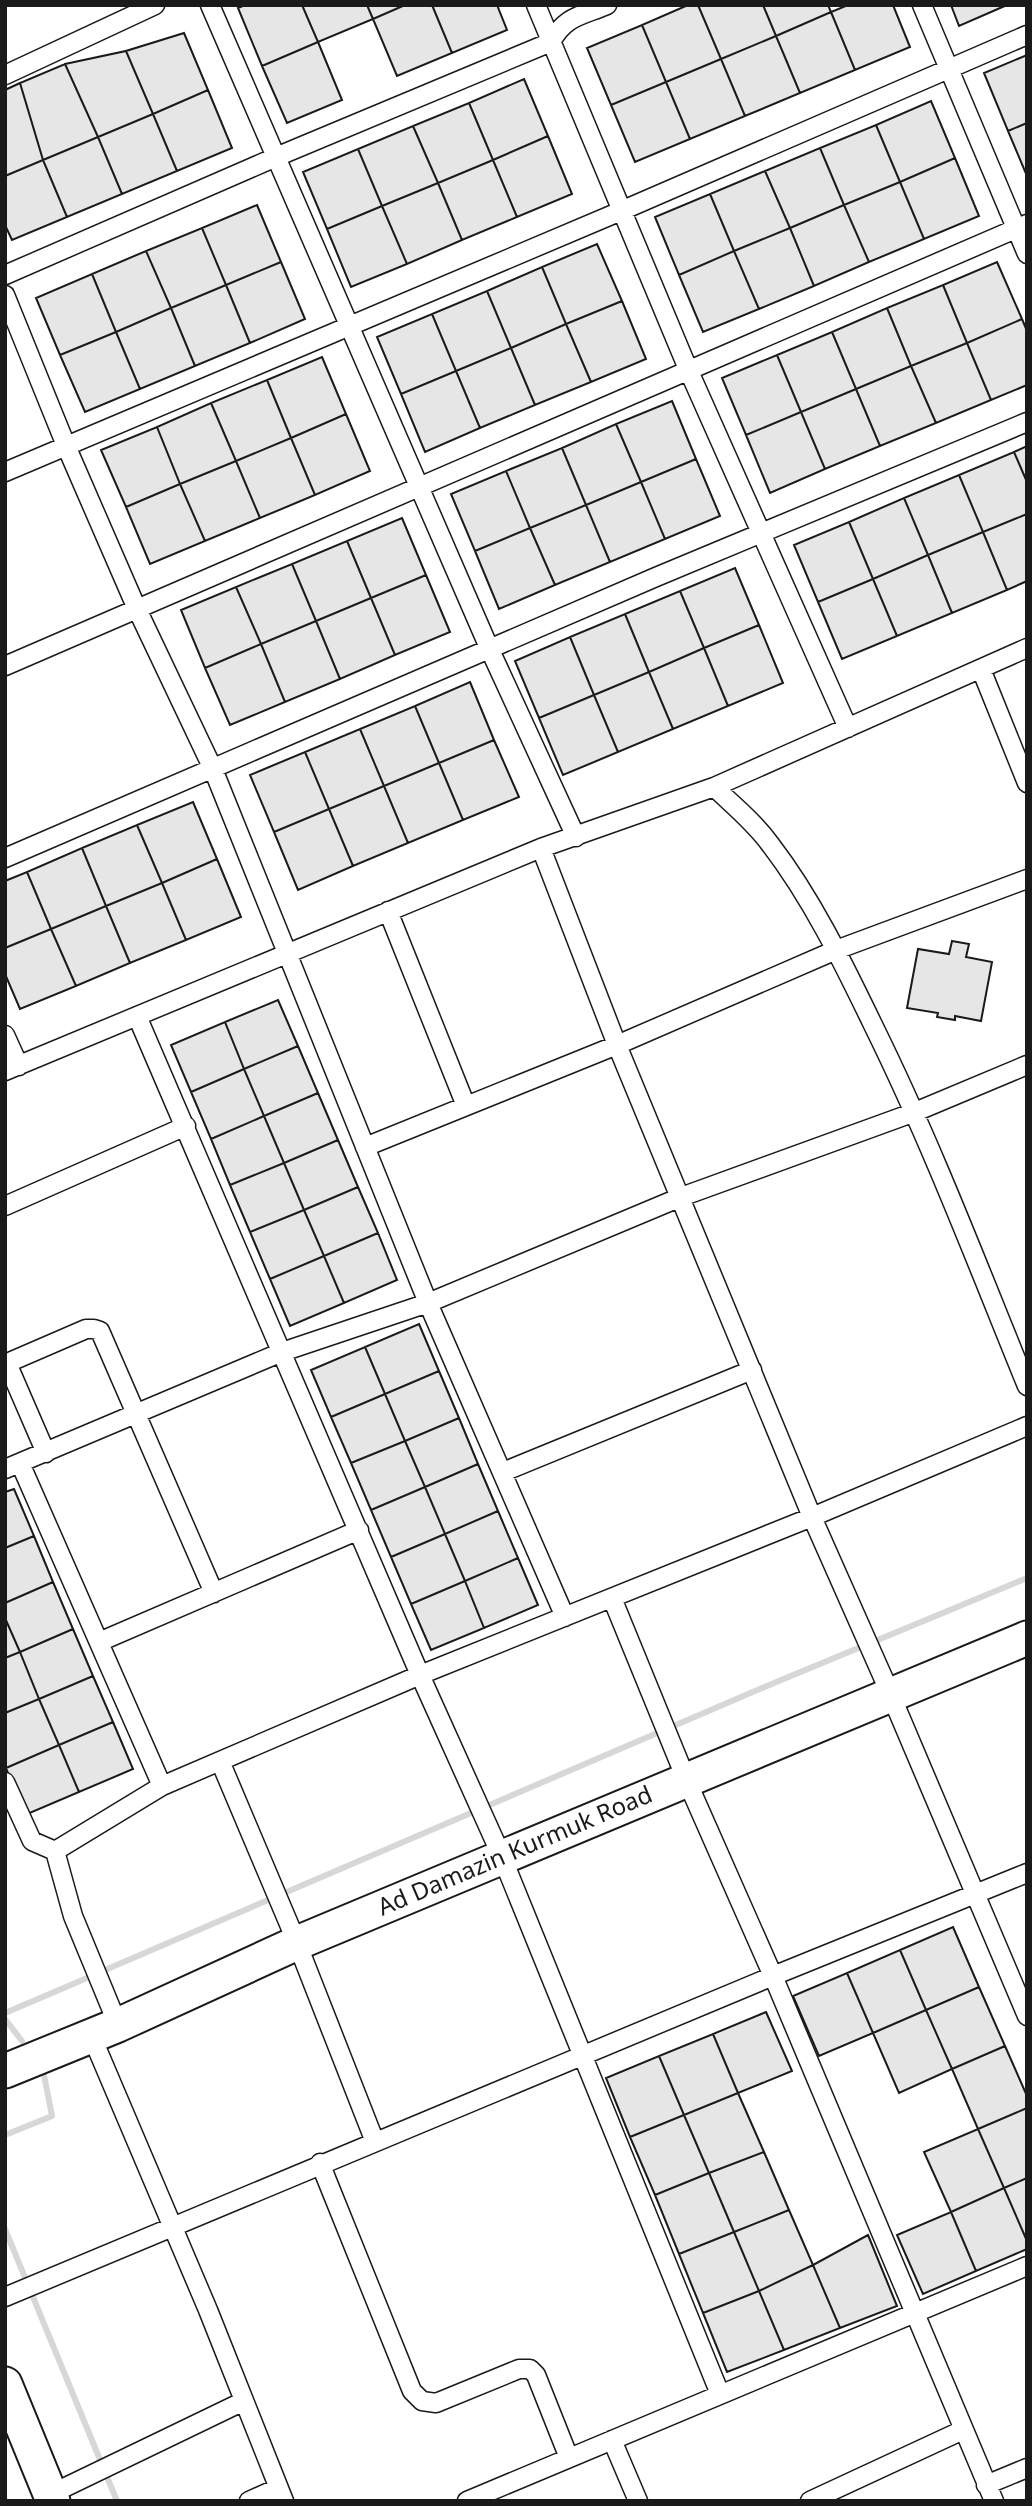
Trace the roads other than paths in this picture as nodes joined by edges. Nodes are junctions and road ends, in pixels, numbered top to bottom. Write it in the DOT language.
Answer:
graph roads {
  1 [pos="155,5"];
  2 [pos="210,5"];
  3 [pos="536,5"];
  4 [pos="607,5"];
  5 [pos="922,5"];
  6 [pos="1027,35"];
  7 [pos="551,42"];
  8 [pos="950,69"];
  9 [pos="5,75"];
  10 [pos="276,157"];
  11 [pos="621,212"];
  12 [pos="1021,226"];
  13 [pos="1027,254"];
  14 [pos="5,275"];
  15 [pos="5,295"];
  16 [pos="348,326"];
  17 [pos="688,369"];
  18 [pos="1027,422"];
  19 [pos="66,448"];
  20 [pos="5,472"];
  21 [pos="418,486"];
  22 [pos="762,533"];
  23 [pos="137,609"];
  24 [pos="1027,648"];
  25 [pos="490,650"];
  26 [pos="5,666"];
  27 [pos="981,669"];
  28 [pos="848,728"];
  29 [pos="213,769"];
  30 [pos="1027,783"];
  31 [pos="714,787"];
  32 [pos="576,837"];
  33 [pos="541,848"];
  34 [pos="5,858"];
  35 [pos="1027,879"];
  36 [pos="388,911"];
  37 [pos="836,950"];
  38 [pos="286,953"];
  39 [pos="137,1016"];
  40 [pos="5,1035"];
  41 [pos="617,1045"];
  42 [pos="1027,1065"];
  43 [pos="12,1069"];
  44 [pos="466,1106"];
  45 [pos="915,1112"];
  46 [pos="186,1126"];
  47 [pos="365,1147"];
  48 [pos="681,1197"];
  49 [pos="5,1206"];
  50 [pos="428,1303"];
  51 [pos="282,1352"];
  52 [pos="6,1364"];
  53 [pos="752,1370"];
  54 [pos="1027,1386"];
  55 [pos="135,1416"];
  56 [pos="1027,1426"];
  57 [pos="46,1453"];
  58 [pos="13,1466"];
  59 [pos="503,1472"];
  60 [pos="812,1517"];
  61 [pos="359,1530"];
  62 [pos="214,1593"];
  63 [pos="611,1598"];
  64 [pos="565,1617"];
  65 [pos="1027,1638"];
  66 [pos="99,1642"];
  67 [pos="420,1675"];
  68 [pos="890,1693"];
  69 [pos="220,1761"];
  70 [pos="686,1779"];
  71 [pos="5,1782"];
  72 [pos="162,1786"];
  73 [pos="55,1851"];
  74 [pos="502,1857"];
  75 [pos="1027,1873"];
  76 [pos="974,1895"];
  77 [pos="297,1943"];
  78 [pos="773,1976"];
  79 [pos="1027,2017"];
  80 [pos="105,2031"];
  81 [pos="582,2056"];
  82 [pos="5,2071"];
  83 [pos="375,2142"];
  84 [pos="320,2163"];
  85 [pos="171,2227"];
  86 [pos="1027,2266"];
  87 [pos="5,2297"];
  88 [pos="916,2313"];
  89 [pos="5,2384"];
  90 [pos="720,2394"];
  91 [pos="244,2401"];
  92 [pos="963,2430"];
  93 [pos="612,2440"];
  94 [pos="569,2458"];
  95 [pos="1027,2468"];
  96 [pos="990,2493"];
  97 [pos="281,2494"];
  98 [pos="46,2499"];
  99 [pos="819,2499"];
  100 [pos="249,2501"];
  101 [pos="467,2501"];
  102 [pos="638,2501"];
  1 -- 9 [label="street"];
  2 -- 10 [label="street"];
  3 -- 7 [label="street"];
  4 -- 7 [label="street"];
  5 -- 8 [label="street"];
  6 -- 8 [label="street"];
  7 -- 10 [label="street"];
  7 -- 11 [label="street"];
  8 -- 11 [label="street"];
  8 -- 12 [label="street"];
  10 -- 14 [label="street"];
  10 -- 16 [label="street"];
  11 -- 16 [label="street"];
  11 -- 17 [label="street"];
  12 -- 13 [label="street"];
  12 -- 17 [label="street"];
  15 -- 19 [label="street"];
  16 -- 19 [label="street"];
  16 -- 21 [label="street"];
  17 -- 21 [label="street"];
  17 -- 22 [label="street"];
  18 -- 22 [label="street"];
  19 -- 20 [label="street"];
  19 -- 23 [label="street"];
  21 -- 23 [label="street"];
  21 -- 25 [label="street"];
  22 -- 25 [label="street"];
  22 -- 28 [label="street"];
  23 -- 26 [label="street"];
  23 -- 29 [label="street"];
  24 -- 27 [label="street"];
  25 -- 29 [label="street"];
  25 -- 32 [label="street"];
  27 -- 28 [label="street"];
  27 -- 30 [label="street"];
  28 -- 31 [label="street"];
  29 -- 34 [label="street"];
  29 -- 38 [label="street"];
  31 -- 32 [label="street"];
  31 -- 37 [label="street"];
  32 -- 33 [label="street"];
  33 -- 36 [label="street"];
  33 -- 41 [label="street"];
  35 -- 37 [label="street"];
  36 -- 38 [label="street"];
  36 -- 44 [label="street"];
  37 -- 41 [label="street"];
  37 -- 45 [label="street"];
  38 -- 39 [label="street"];
  38 -- 47 [label="street"];
  39 -- 43 [label="street"];
  39 -- 46 [label="street"];
  40 -- 43 [label="street"];
  41 -- 44 [label="street"];
  41 -- 48 [label="street"];
  42 -- 45 [label="street"];
  44 -- 47 [label="street"];
  45 -- 48 [label="street"];
  45 -- 54 [label="street"];
  46 -- 49 [label="street"];
  46 -- 51 [label="street"];
  47 -- 50 [label="street"];
  48 -- 50 [label="street"];
  48 -- 53 [label="street"];
  50 -- 51 [label="street"];
  50 -- 59 [label="street"];
  51 -- 55 [label="street"];
  51 -- 61 [label="street"];
  52 -- 55 [label="street"];
  52 -- 57 [label="street"];
  53 -- 59 [label="street"];
  53 -- 60 [label="street"];
  55 -- 57 [label="street"];
  55 -- 62 [label="street"];
  56 -- 60 [label="street"];
  57 -- 58 [label="street"];
  58 -- 66 [label="street"];
  59 -- 64 [label="street"];
  60 -- 63 [label="street"];
  60 -- 68 [label="street"];
  61 -- 62 [label="street"];
  61 -- 67 [label="street"];
  62 -- 66 [label="street"];
  63 -- 64 [label="street"];
  63 -- 70 [label="street"];
  64 -- 67 [label="street"];
  65 -- 68 [label="highway, Ad Damazin Kurmuk Road"];
  66 -- 72 [label="street"];
  67 -- 69 [label="street"];
  67 -- 74 [label="street"];
  68 -- 70 [label="highway, Ad Damazin Kurmuk Road"];
  68 -- 76 [label="street"];
  69 -- 72 [label="street"];
  69 -- 77 [label="street"];
  70 -- 74 [label="highway, Ad Damazin Kurmuk Road"];
  70 -- 78 [label="street"];
  71 -- 73 [label="street"];
  72 -- 73 [label="street"];
  73 -- 80 [label="street"];
  74 -- 77 [label="highway, Ad Damazin Kurmuk Road"];
  74 -- 81 [label="street"];
  75 -- 76 [label="street"];
  76 -- 78 [label="street"];
  76 -- 79 [label="street"];
  77 -- 80 [label="highway, Ad Damazin Kurmuk Road"];
  77 -- 83 [label="street"];
  78 -- 81 [label="street"];
  78 -- 88 [label="street"];
  80 -- 82 [label="highway, Ad Damazin Kurmuk Road"];
  80 -- 85 [label="street"];
  81 -- 83 [label="street"];
  81 -- 90 [label="street"];
  83 -- 84 [label="street"];
  84 -- 85 [label="street"];
  84 -- 94 [label="street"];
  85 -- 87 [label="street"];
  85 -- 91 [label="street"];
  86 -- 88 [label="street"];
  88 -- 90 [label="street"];
  88 -- 92 [label="street"];
  89 -- 98 [label="highway"];
  90 -- 93 [label="street"];
  91 -- 97 [label="street"];
  91 -- 98 [label="street"];
  92 -- 96 [label="street"];
  92 -- 99 [label="street"];
  93 -- 94 [label="street"];
  93 -- 102 [label="street"];
  94 -- 101 [label="street"];
  95 -- 96 [label="street"];
  97 -- 100 [label="street"];
}
